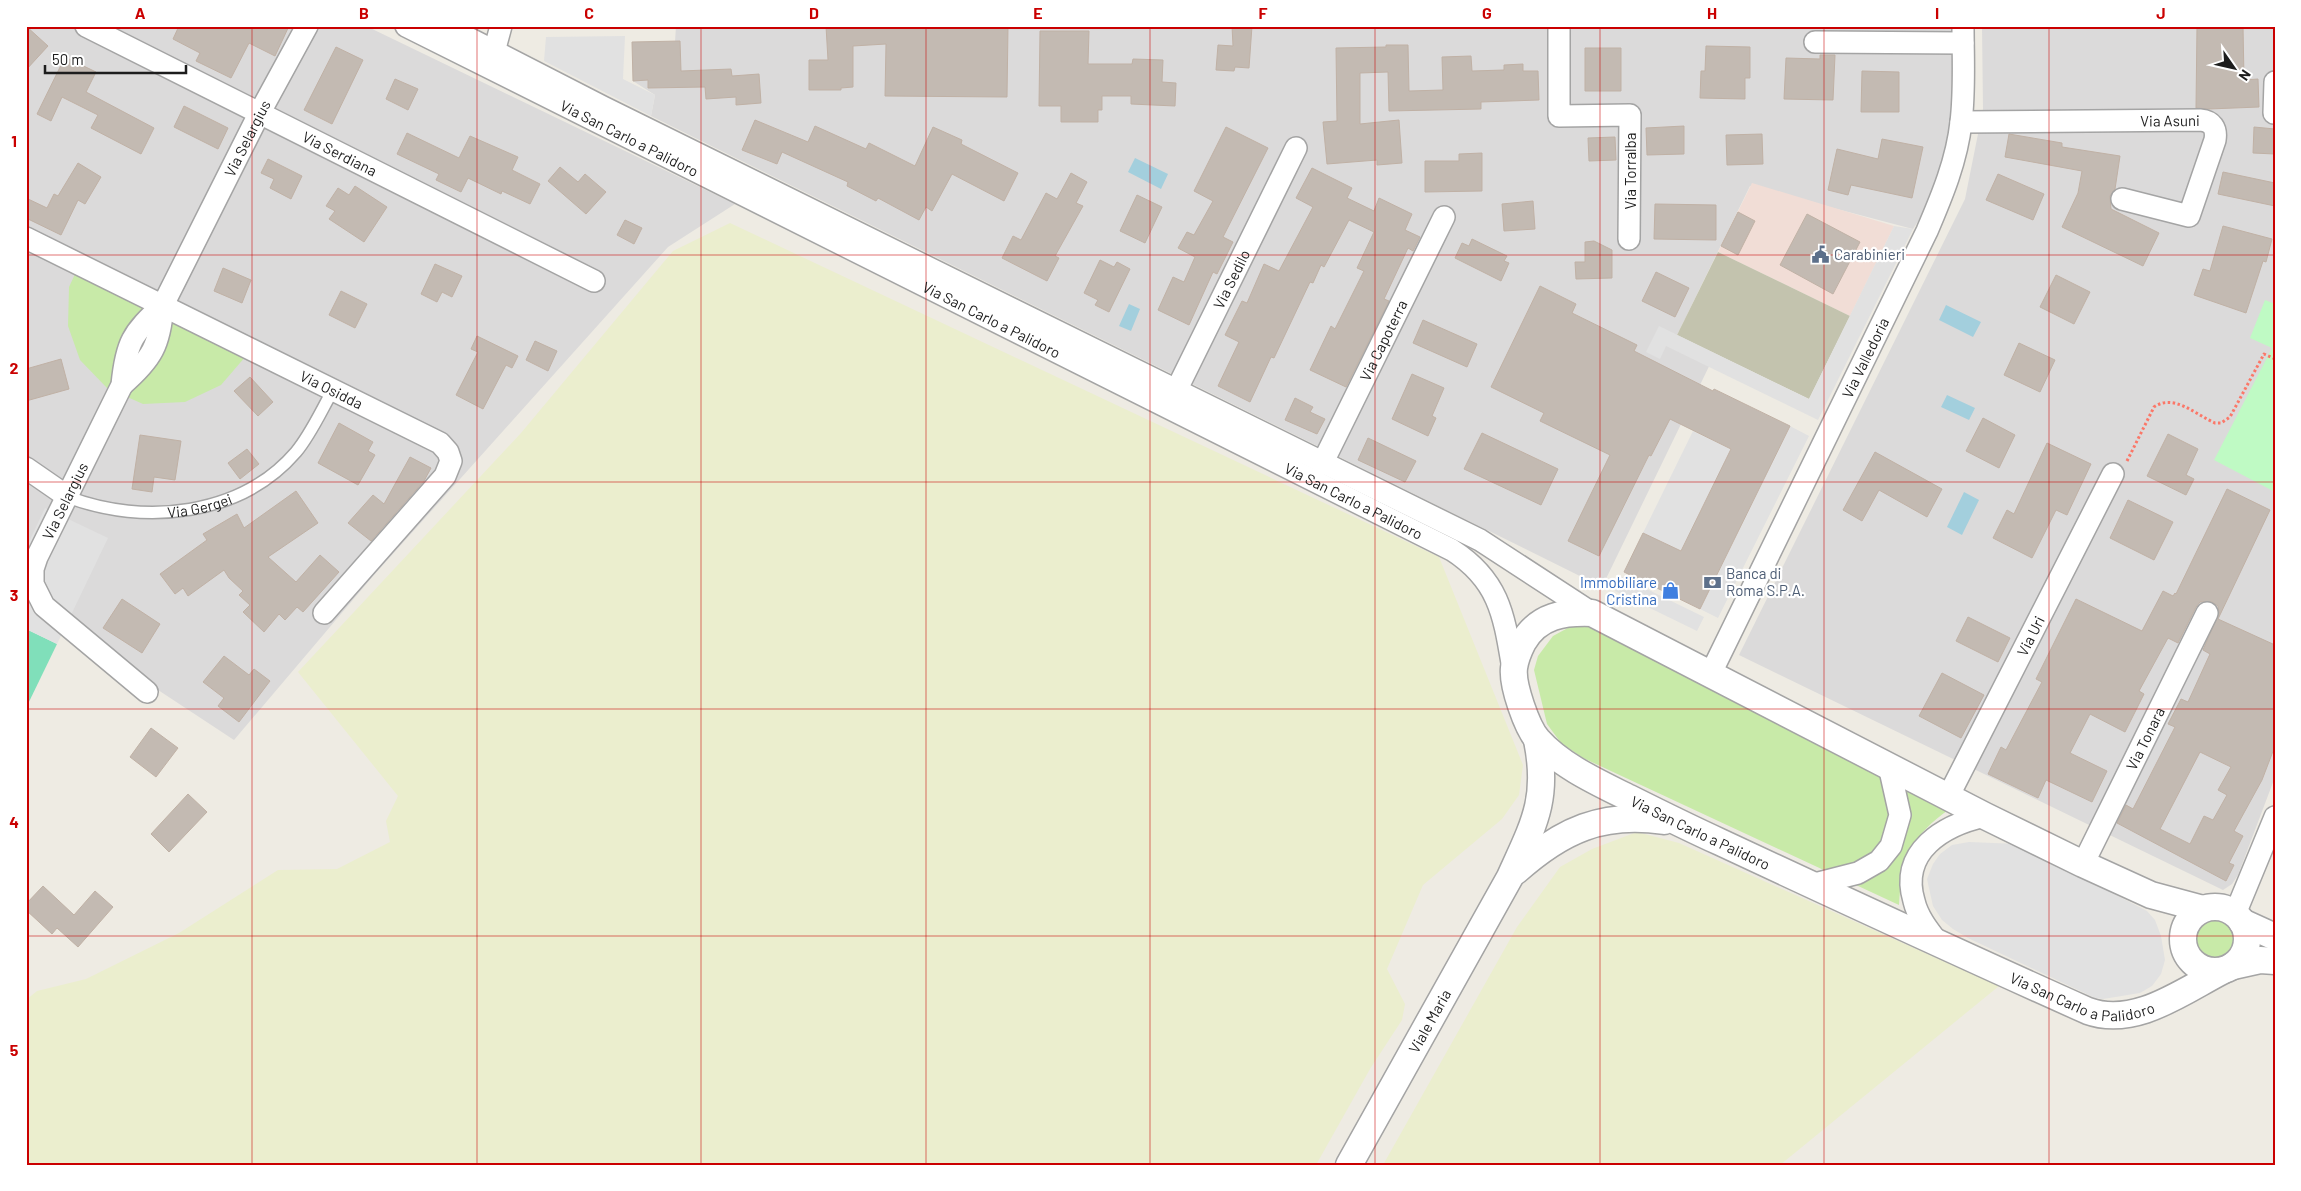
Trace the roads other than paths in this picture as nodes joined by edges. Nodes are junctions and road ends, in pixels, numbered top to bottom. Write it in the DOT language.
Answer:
graph roads {
  1 [pos="86,26"];
  2 [pos="307,26"];
  3 [pos="406,26"];
  4 [pos="445,26"];
  5 [pos="501,26"];
  6 [pos="1559,26"];
  7 [pos="1963,35"];
  8 [pos="1815,42"];
  9 [pos="494,52"];
  10 [pos="2275,82"];
  11 [pos="2274,113"];
  12 [pos="259,114"];
  13 [pos="1961,122"];
  14 [pos="1296,148"];
  15 [pos="2122,200"];
  16 [pos="1444,217"];
  17 [pos="26,238"];
  18 [pos="1629,239"];
  19 [pos="594,281"];
  20 [pos="163,305"];
  21 [pos="1175,389"];
  22 [pos="333,390"];
  23 [pos="1168,409"];
  24 [pos="1322,464"];
  25 [pos="26,468"];
  26 [pos="2113,474"];
  27 [pos="68,497"];
  28 [pos="324,613"];
  29 [pos="2207,613"];
  30 [pos="1592,614"];
  31 [pos="1514,669"];
  32 [pos="1711,673"];
  33 [pos="147,692"];
  34 [pos="1537,740"];
  35 [pos="1889,766"];
  36 [pos="1948,797"];
  37 [pos="1985,816"];
  38 [pos="2275,817"];
  39 [pos="1680,823"];
  40 [pos="2083,864"];
  41 [pos="1510,877"];
  42 [pos="1811,885"];
  43 [pos="2203,909"];
  44 [pos="2239,918"];
  45 [pos="2275,937"];
  46 [pos="1939,944"];
  47 [pos="2275,962"];
  48 [pos="2228,968"];
  49 [pos="1349,1165"];
  1 -- 12 [label="street, Via Serdiana"];
  2 -- 12 [label="street, Via Selargius"];
  3 -- 23 [label="street, Via San Carlo a Palidoro"];
  4 -- 9 [label="street, Via San Carlo a Palidoro"];
  5 -- 9 [label="street"];
  6 -- 18 [label="street, Via Torralba"];
  7 -- 8 [label="street"];
  7 -- 13 [label="street, Via Valledoria"];
  9 -- 21 [label="street, Via San Carlo a Palidoro"];
  10 -- 11 [label="street"];
  12 -- 19 [label="street, Via Serdiana"];
  12 -- 20 [label="street, Via Selargius"];
  13 -- 15 [label="street, Via Asuni"];
  13 -- 32 [label="street, Via Valledoria"];
  14 -- 21 [label="street, Via Sedilo"];
  16 -- 24 [label="street, Via Capoterra"];
  17 -- 20 [label="street, Via Osidda"];
  20 -- 22 [label="street, Via Osidda"];
  20 -- 27 [label="street, Via Selargius"];
  21 -- 23 [label="street, Via Sedilo"];
  21 -- 24 [label="street, Via San Carlo a Palidoro"];
  22 -- 27 [label="lane, Via Gergei"];
  22 -- 28 [label="street, Via Osidda"];
  23 -- 31 [label="street, Via San Carlo a Palidoro"];
  24 -- 30 [label="street, Via San Carlo a Palidoro"];
  25 -- 27 [label="street, Via Gergei"];
  26 -- 36 [label="street, Via Uri"];
  27 -- 33 [label="street, Via Selargius"];
  29 -- 40 [label="street, Via Tonara"];
  30 -- 31 [label="street, Via San Carlo a Palidoro"];
  30 -- 32 [label="street, Via San Carlo a Palidoro"];
  31 -- 34 [label="street, Via San Carlo a Palidoro"];
  32 -- 35 [label="street, Via San Carlo a Palidoro"];
  34 -- 39 [label="street, Via San Carlo a Palidoro"];
  34 -- 41 [label="street, Viale Maria"];
  35 -- 36 [label="street, Via San Carlo a Palidoro"];
  35 -- 42 [label="street"];
  36 -- 37 [label="street, Via San Carlo a Palidoro"];
  37 -- 40 [label="street, Via San Carlo a Palidoro"];
  37 -- 46 [label="street, Via San Carlo a Palidoro"];
  38 -- 44 [label="street"];
  39 -- 41 [label="street, Viale Maria"];
  39 -- 42 [label="street, Via San Carlo a Palidoro"];
  40 -- 43 [label="street, Via San Carlo a Palidoro"];
  41 -- 49 [label="street, Viale Maria"];
  42 -- 46 [label="street, Via San Carlo a Palidoro"];
  43 -- 44 [label="street"];
  43 -- 48 [label="street"];
  44 -- 45 [label="street"];
  44 -- 48 [label="street"];
  46 -- 48 [label="street, Via San Carlo a Palidoro"];
  47 -- 48 [label="street, Via San Carlo a Palidoro"];
}
